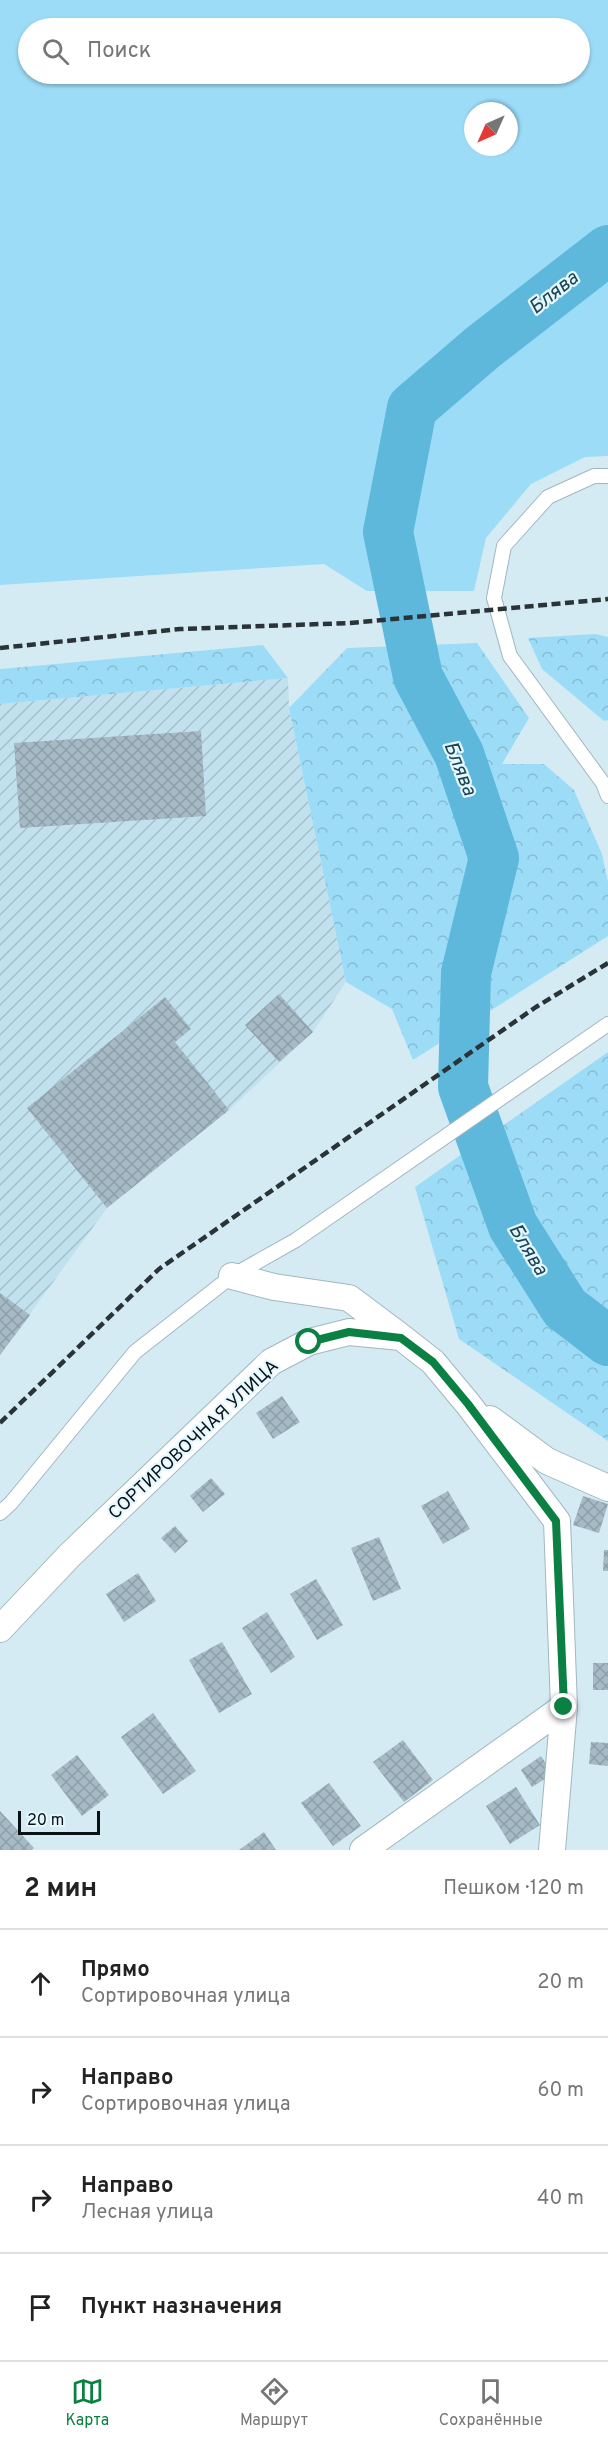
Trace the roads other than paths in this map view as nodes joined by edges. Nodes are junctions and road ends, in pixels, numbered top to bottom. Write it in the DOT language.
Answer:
graph roads {
  1 [pos="608,476"];
  2 [pos="608,796"];
  3 [pos="608,1024"];
  4 [pos="232,1276"];
  5 [pos="401,1338"];
  6 [pos="468,1404"];
  7 [pos="608,1488"];
  8 [pos="0,1513"];
  9 [pos="0,1629"];
  10 [pos="564,1707"];
  11 [pos="363,1850"];
  12 [pos="552,1850"];
  1 -- 2 [label="lane"];
  3 -- 4 [label="lane"];
  4 -- 5 [label="street"];
  4 -- 8 [label="lane"];
  5 -- 6 [label="street"];
  5 -- 9 [label="street, СОРТИРОВОЧНАЯ УЛИЦА"];
  6 -- 7 [label="street"];
  6 -- 10 [label="street"];
  10 -- 11 [label="street"];
  10 -- 12 [label="street"];
}
